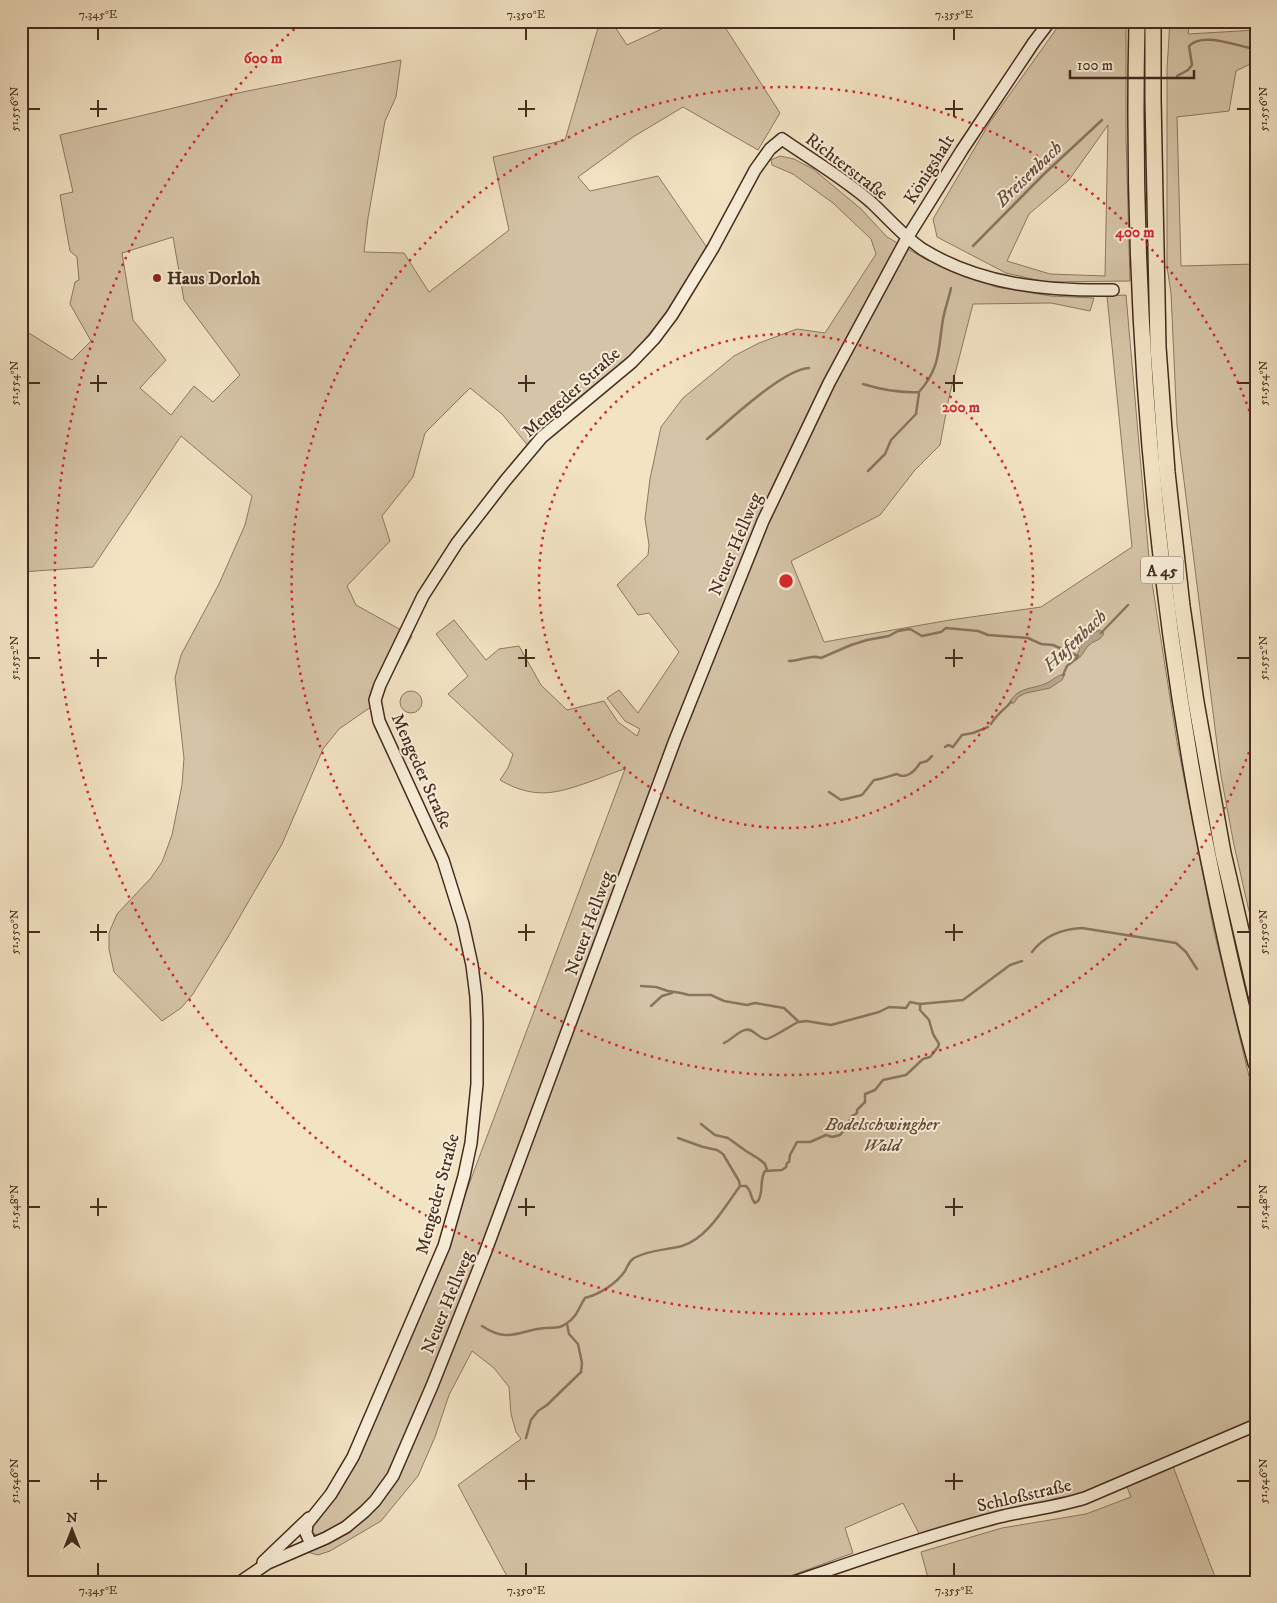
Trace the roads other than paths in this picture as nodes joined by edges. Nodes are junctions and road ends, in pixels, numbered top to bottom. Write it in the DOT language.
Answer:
graph roads {
  1 [pos="1050,21"];
  2 [pos="1136,21"];
  3 [pos="1153,21"];
  4 [pos="1161,21"];
  5 [pos="1152,99"];
  6 [pos="782,139"];
  7 [pos="907,238"];
  8 [pos="1113,290"];
  9 [pos="1256,994"];
  10 [pos="1255,1060"];
  11 [pos="1256,1425"];
  12 [pos="312,1516"];
  13 [pos="312,1544"];
  14 [pos="257,1569"];
  15 [pos="240,1582"];
  16 [pos="794,1582"];
  1 -- 7 [label="street, Königshalt"];
  2 -- 10 [label="highway, A 45"];
  3 -- 5 [label="highway, A 45"];
  4 -- 5 [label="highway"];
  5 -- 9 [label="highway, A 45"];
  6 -- 7 [label="street, Richterstraße"];
  6 -- 12 [label="street, Mengeder Straße"];
  7 -- 8 [label="street, Richterstraße"];
  7 -- 13 [label="street, Neuer Hellweg"];
  11 -- 16 [label="street, Schloßstraße"];
  12 -- 13 [label="street"];
  12 -- 14 [label="street, Mengeder Straße"];
  13 -- 14 [label="street, Neuer Hellweg"];
  14 -- 15 [label="street"];
}
